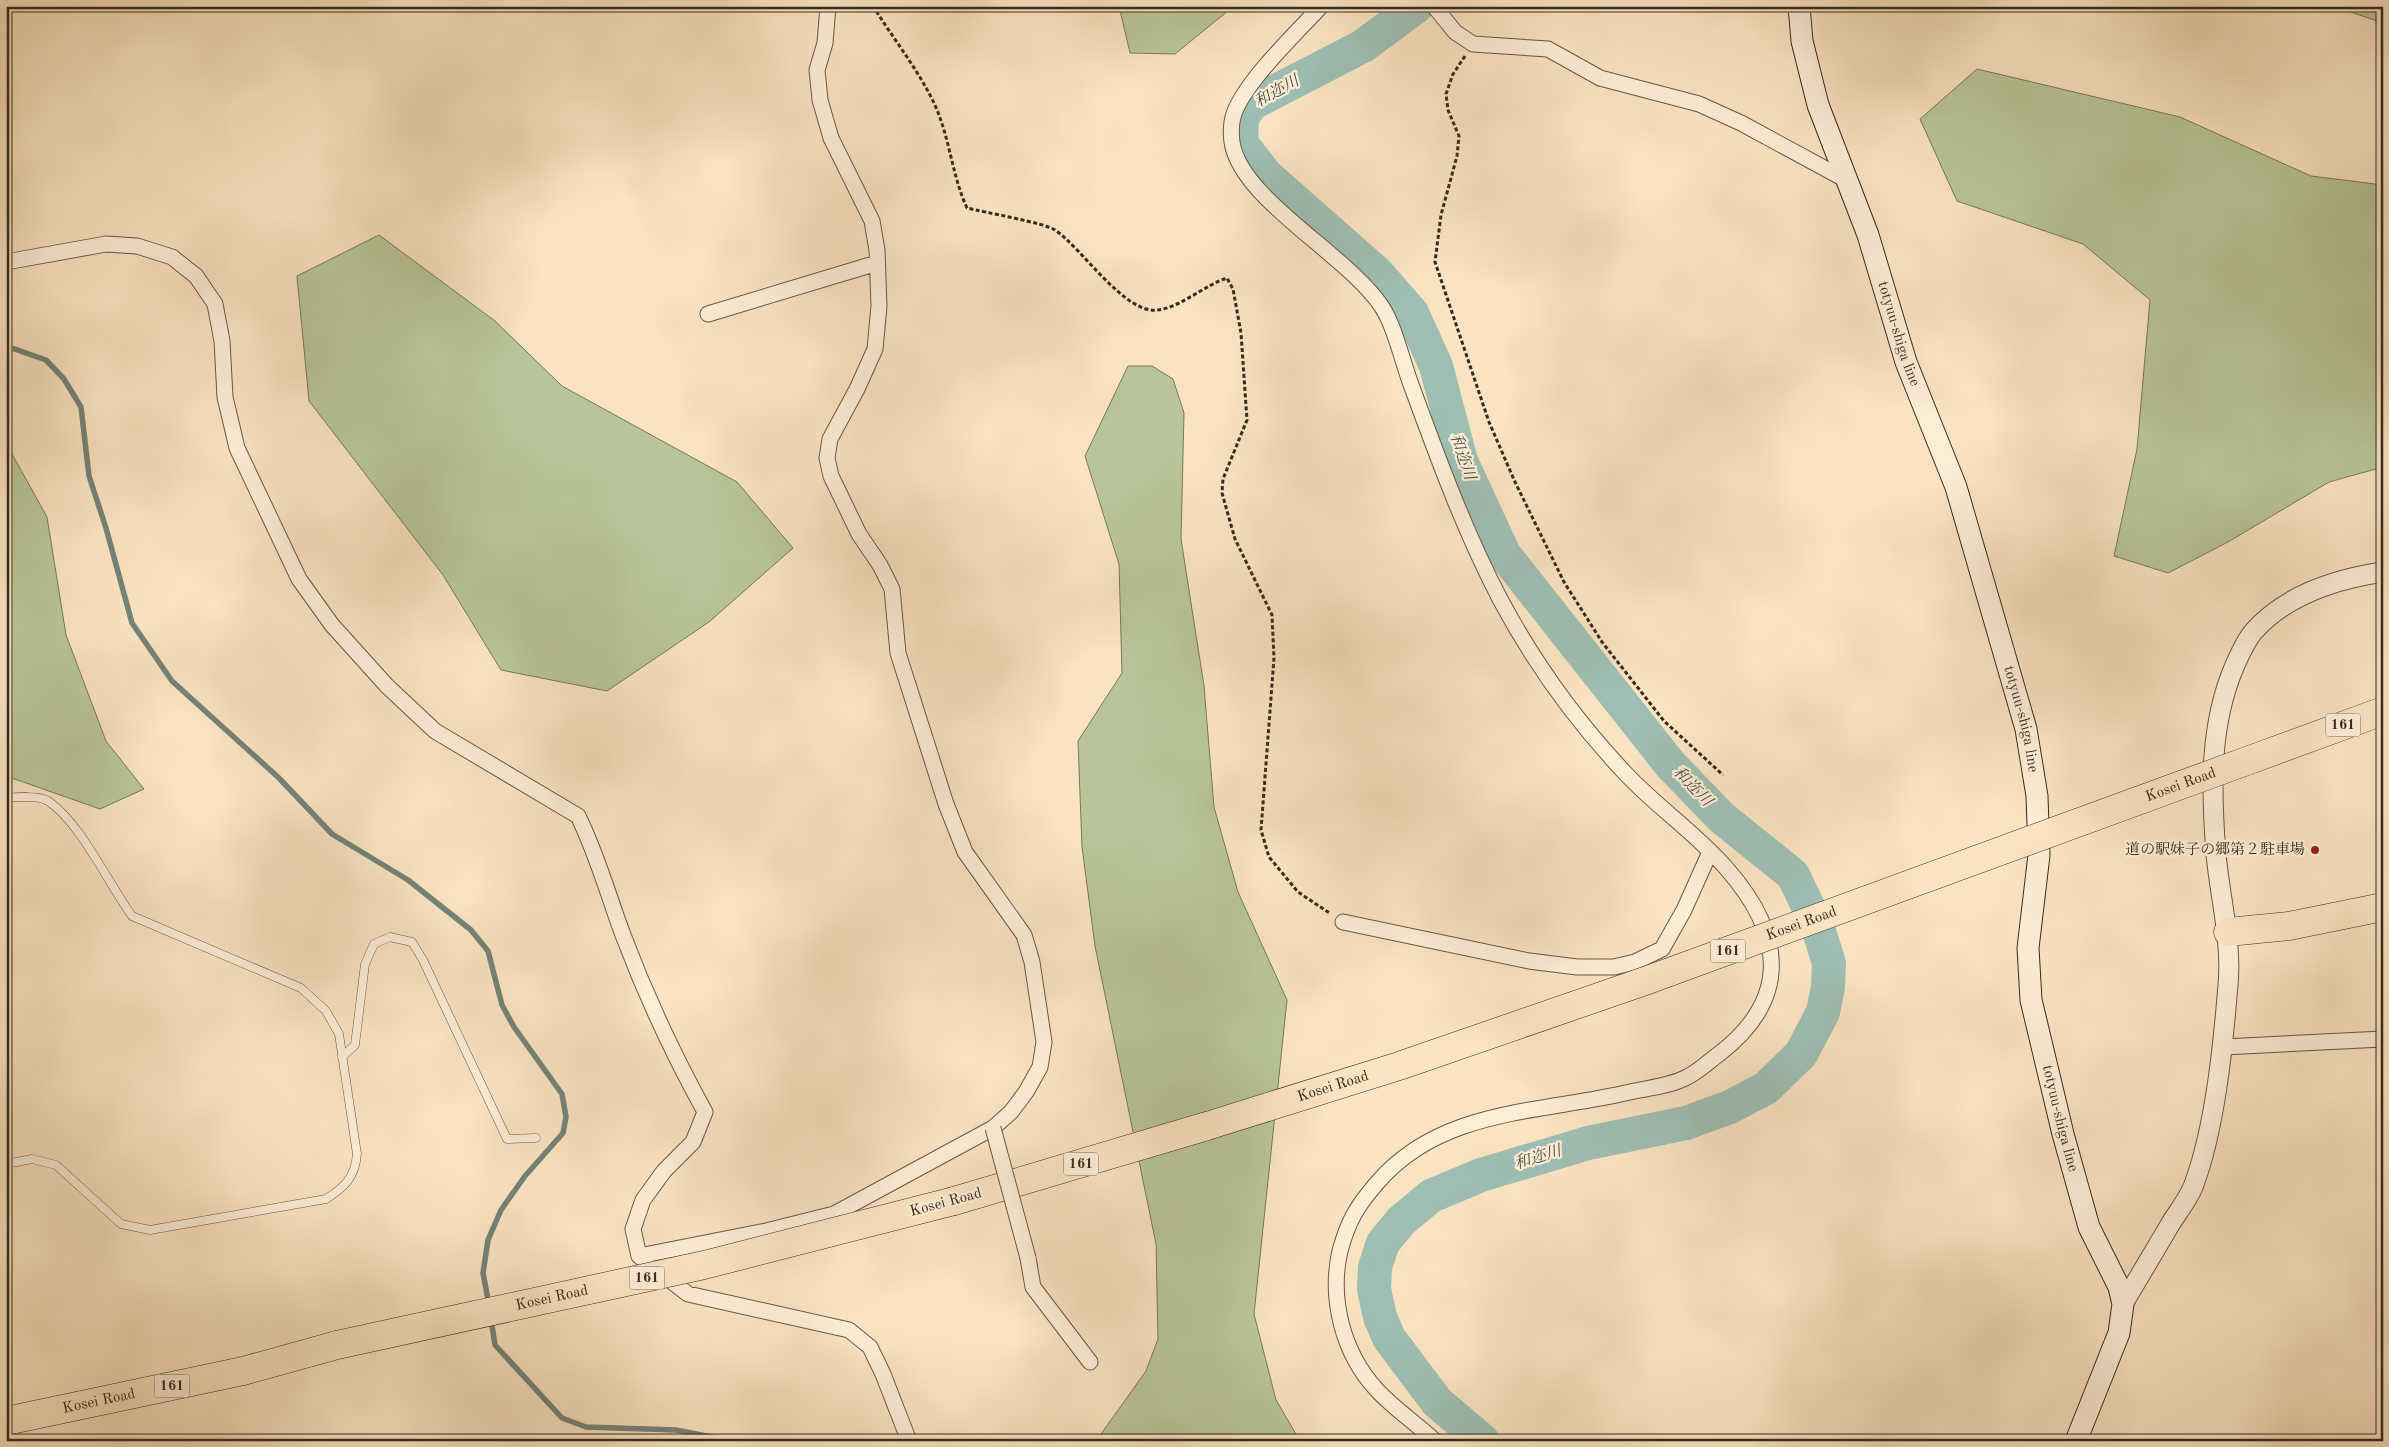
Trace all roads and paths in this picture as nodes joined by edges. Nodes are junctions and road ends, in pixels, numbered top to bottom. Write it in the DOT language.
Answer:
graph roads {
  1 [pos="828,6"];
  2 [pos="873,6"];
  3 [pos="1321,6"];
  4 [pos="1434,6"];
  5 [pos="1799,6"];
  6 [pos="1473,44"];
  7 [pos="1848,181"];
  8 [pos="6,262"];
  9 [pos="877,264"];
  10 [pos="708,314"];
  11 [pos="2383,572"];
  12 [pos="2383,705"];
  13 [pos="2383,711"];
  14 [pos="2383,717"];
  15 [pos="2304,740"];
  16 [pos="1723,775"];
  17 [pos="6,798"];
  18 [pos="1710,852"];
  19 [pos="2383,907"];
  20 [pos="1343,922"];
  21 [pos="2228,932"];
  22 [pos="2383,1039"];
  23 [pos="2222,1047"];
  24 [pos="342,1057"];
  25 [pos="992,1128"];
  26 [pos="536,1138"];
  27 [pos="6,1164"];
  28 [pos="639,1256"];
  29 [pos="2123,1304"];
  30 [pos="337,1345"];
  31 [pos="1090,1362"];
  32 [pos="6,1406"];
  33 [pos="6,1420"];
  34 [pos="909,1441"];
  35 [pos="1435,1441"];
  36 [pos="2076,1441"];
  1 -- 9 [label="street"];
  2 -- 20 [label="path"];
  3 -- 18 [label="street"];
  4 -- 6 [label="street"];
  5 -- 7 [label="main road, totyuu-shiga line"];
  6 -- 7 [label="street"];
  6 -- 16 [label="path"];
  7 -- 29 [label="main road, totyuu-shiga line"];
  8 -- 28 [label="street"];
  9 -- 10 [label="street"];
  9 -- 25 [label="street"];
  11 -- 21 [label="street"];
  12 -- 15 [label="highway"];
  13 -- 15 [label="highway, Kosei Road / 161"];
  14 -- 15 [label="highway, Kosei Road / 161"];
  15 -- 30 [label="highway, Kosei Road / 161, bridge"];
  17 -- 24 [label="lane"];
  18 -- 20 [label="street"];
  18 -- 35 [label="street"];
  19 -- 21 [label="highway"];
  21 -- 23 [label="street"];
  22 -- 23 [label="street"];
  23 -- 29 [label="street"];
  24 -- 26 [label="lane"];
  24 -- 27 [label="lane"];
  25 -- 28 [label="street"];
  25 -- 31 [label="street, bridge"];
  28 -- 34 [label="street"];
  29 -- 36 [label="main road, totyuu-shiga line"];
  30 -- 32 [label="highway, Kosei Road / 161"];
  30 -- 33 [label="highway, Kosei Road / 161"];
}
